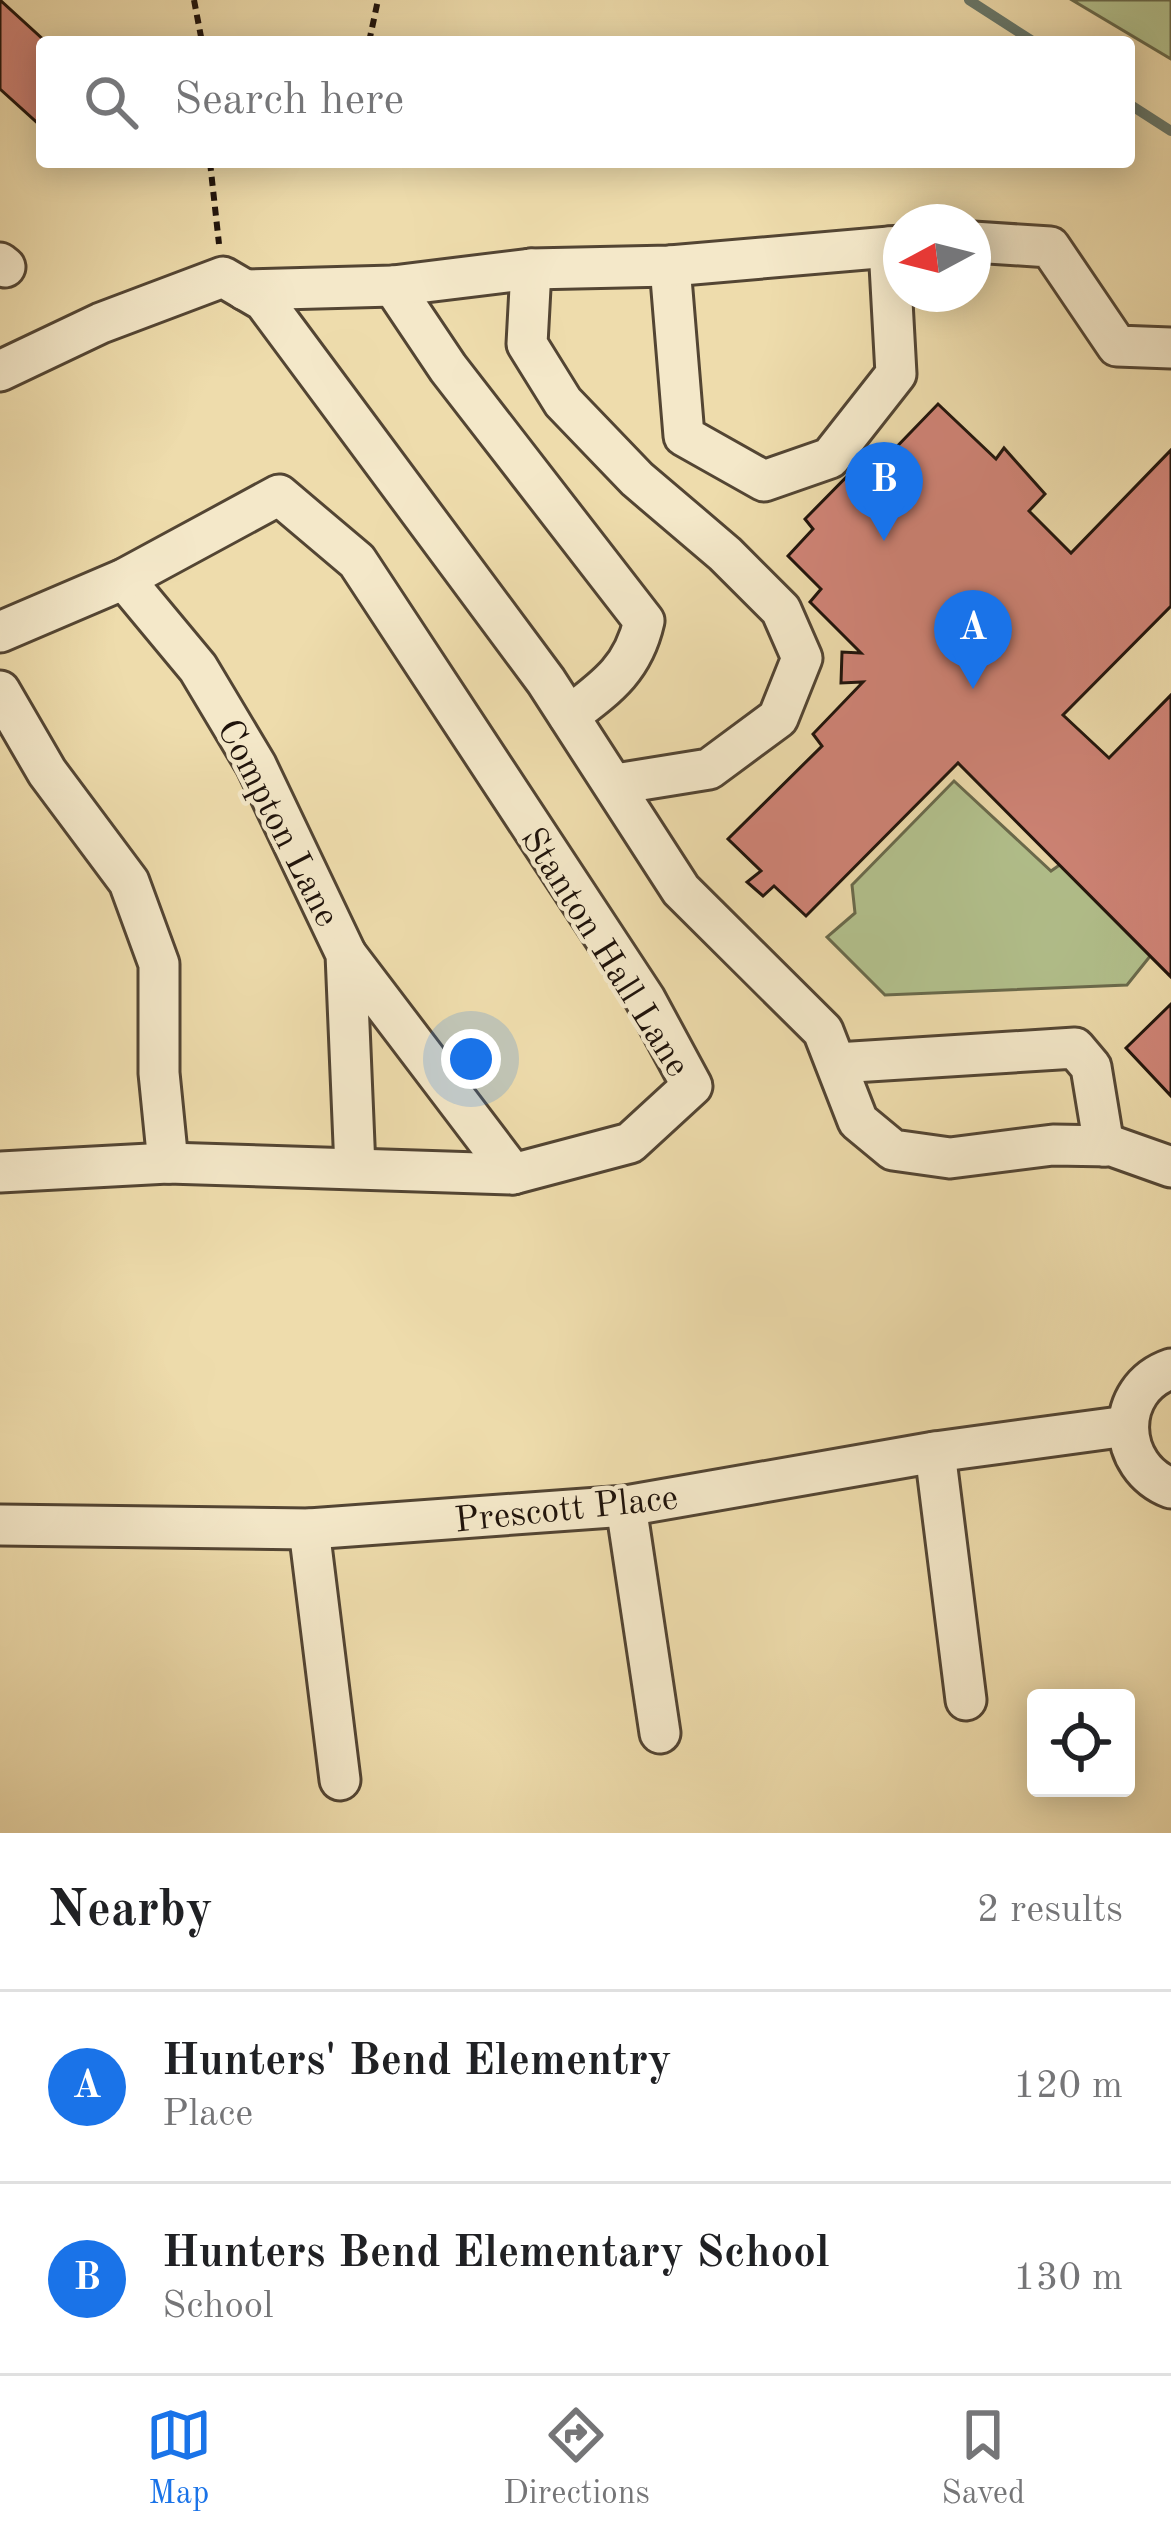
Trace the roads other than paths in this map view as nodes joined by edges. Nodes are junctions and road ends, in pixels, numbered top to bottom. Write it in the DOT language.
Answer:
graph roads {
  1 [pos="991,243"];
  2 [pos="883,247"];
  3 [pos="670,266"];
  4 [pos="531,269"];
  5 [pos="393,286"];
  6 [pos="244,290"];
  7 [pos="896,312"];
  8 [pos="1171,348"];
  9 [pos="0,371"];
  10 [pos="124,579"];
  11 [pos="0,632"];
  12 [pos="0,691"];
  13 [pos="569,716"];
  14 [pos="616,784"];
  15 [pos="346,954"];
  16 [pos="837,1063"];
  17 [pos="1104,1146"];
  18 [pos="168,1163"];
  19 [pos="1171,1167"];
  20 [pos="356,1168"];
  21 [pos="0,1172"];
  22 [pos="513,1174"];
  23 [pos="1171,1369"];
  24 [pos="1127,1426"];
  25 [pos="935,1452"];
  26 [pos="1171,1488"];
  27 [pos="626,1506"];
  28 [pos="0,1525"];
  29 [pos="309,1529"];
  30 [pos="966,1700"];
  31 [pos="660,1733"];
  32 [pos="340,1780"];
  1 -- 8 [label="street"];
  2 -- 3 [label="street"];
  3 -- 4 [label="street"];
  3 -- 7 [label="street"];
  4 -- 5 [label="street"];
  4 -- 14 [label="street"];
  5 -- 6 [label="street"];
  5 -- 13 [label="street"];
  6 -- 9 [label="street"];
  6 -- 13 [label="street"];
  10 -- 11 [label="street, Stanton Hall Lane"];
  10 -- 15 [label="street, Compton Lane"];
  10 -- 22 [label="street, Stanton Hall Lane"];
  12 -- 18 [label="street"];
  13 -- 14 [label="street"];
  14 -- 16 [label="street"];
  15 -- 20 [label="street, Compton Lane"];
  15 -- 22 [label="street"];
  16 -- 17 [label="street"];
  16 -- 17 [label="street"];
  17 -- 19 [label="street"];
  18 -- 20 [label="street, Stanton Hall Lane"];
  18 -- 21 [label="street, Stanton Hall Lane"];
  20 -- 22 [label="street, Stanton Hall Lane"];
  23 -- 24 [label="street"];
  24 -- 25 [label="street, Prescott Place"];
  24 -- 26 [label="street"];
  25 -- 27 [label="street, Prescott Place"];
  25 -- 30 [label="street"];
  27 -- 29 [label="street, Prescott Place"];
  27 -- 31 [label="street"];
  28 -- 29 [label="street, Prescott Place"];
  29 -- 32 [label="street"];
}
